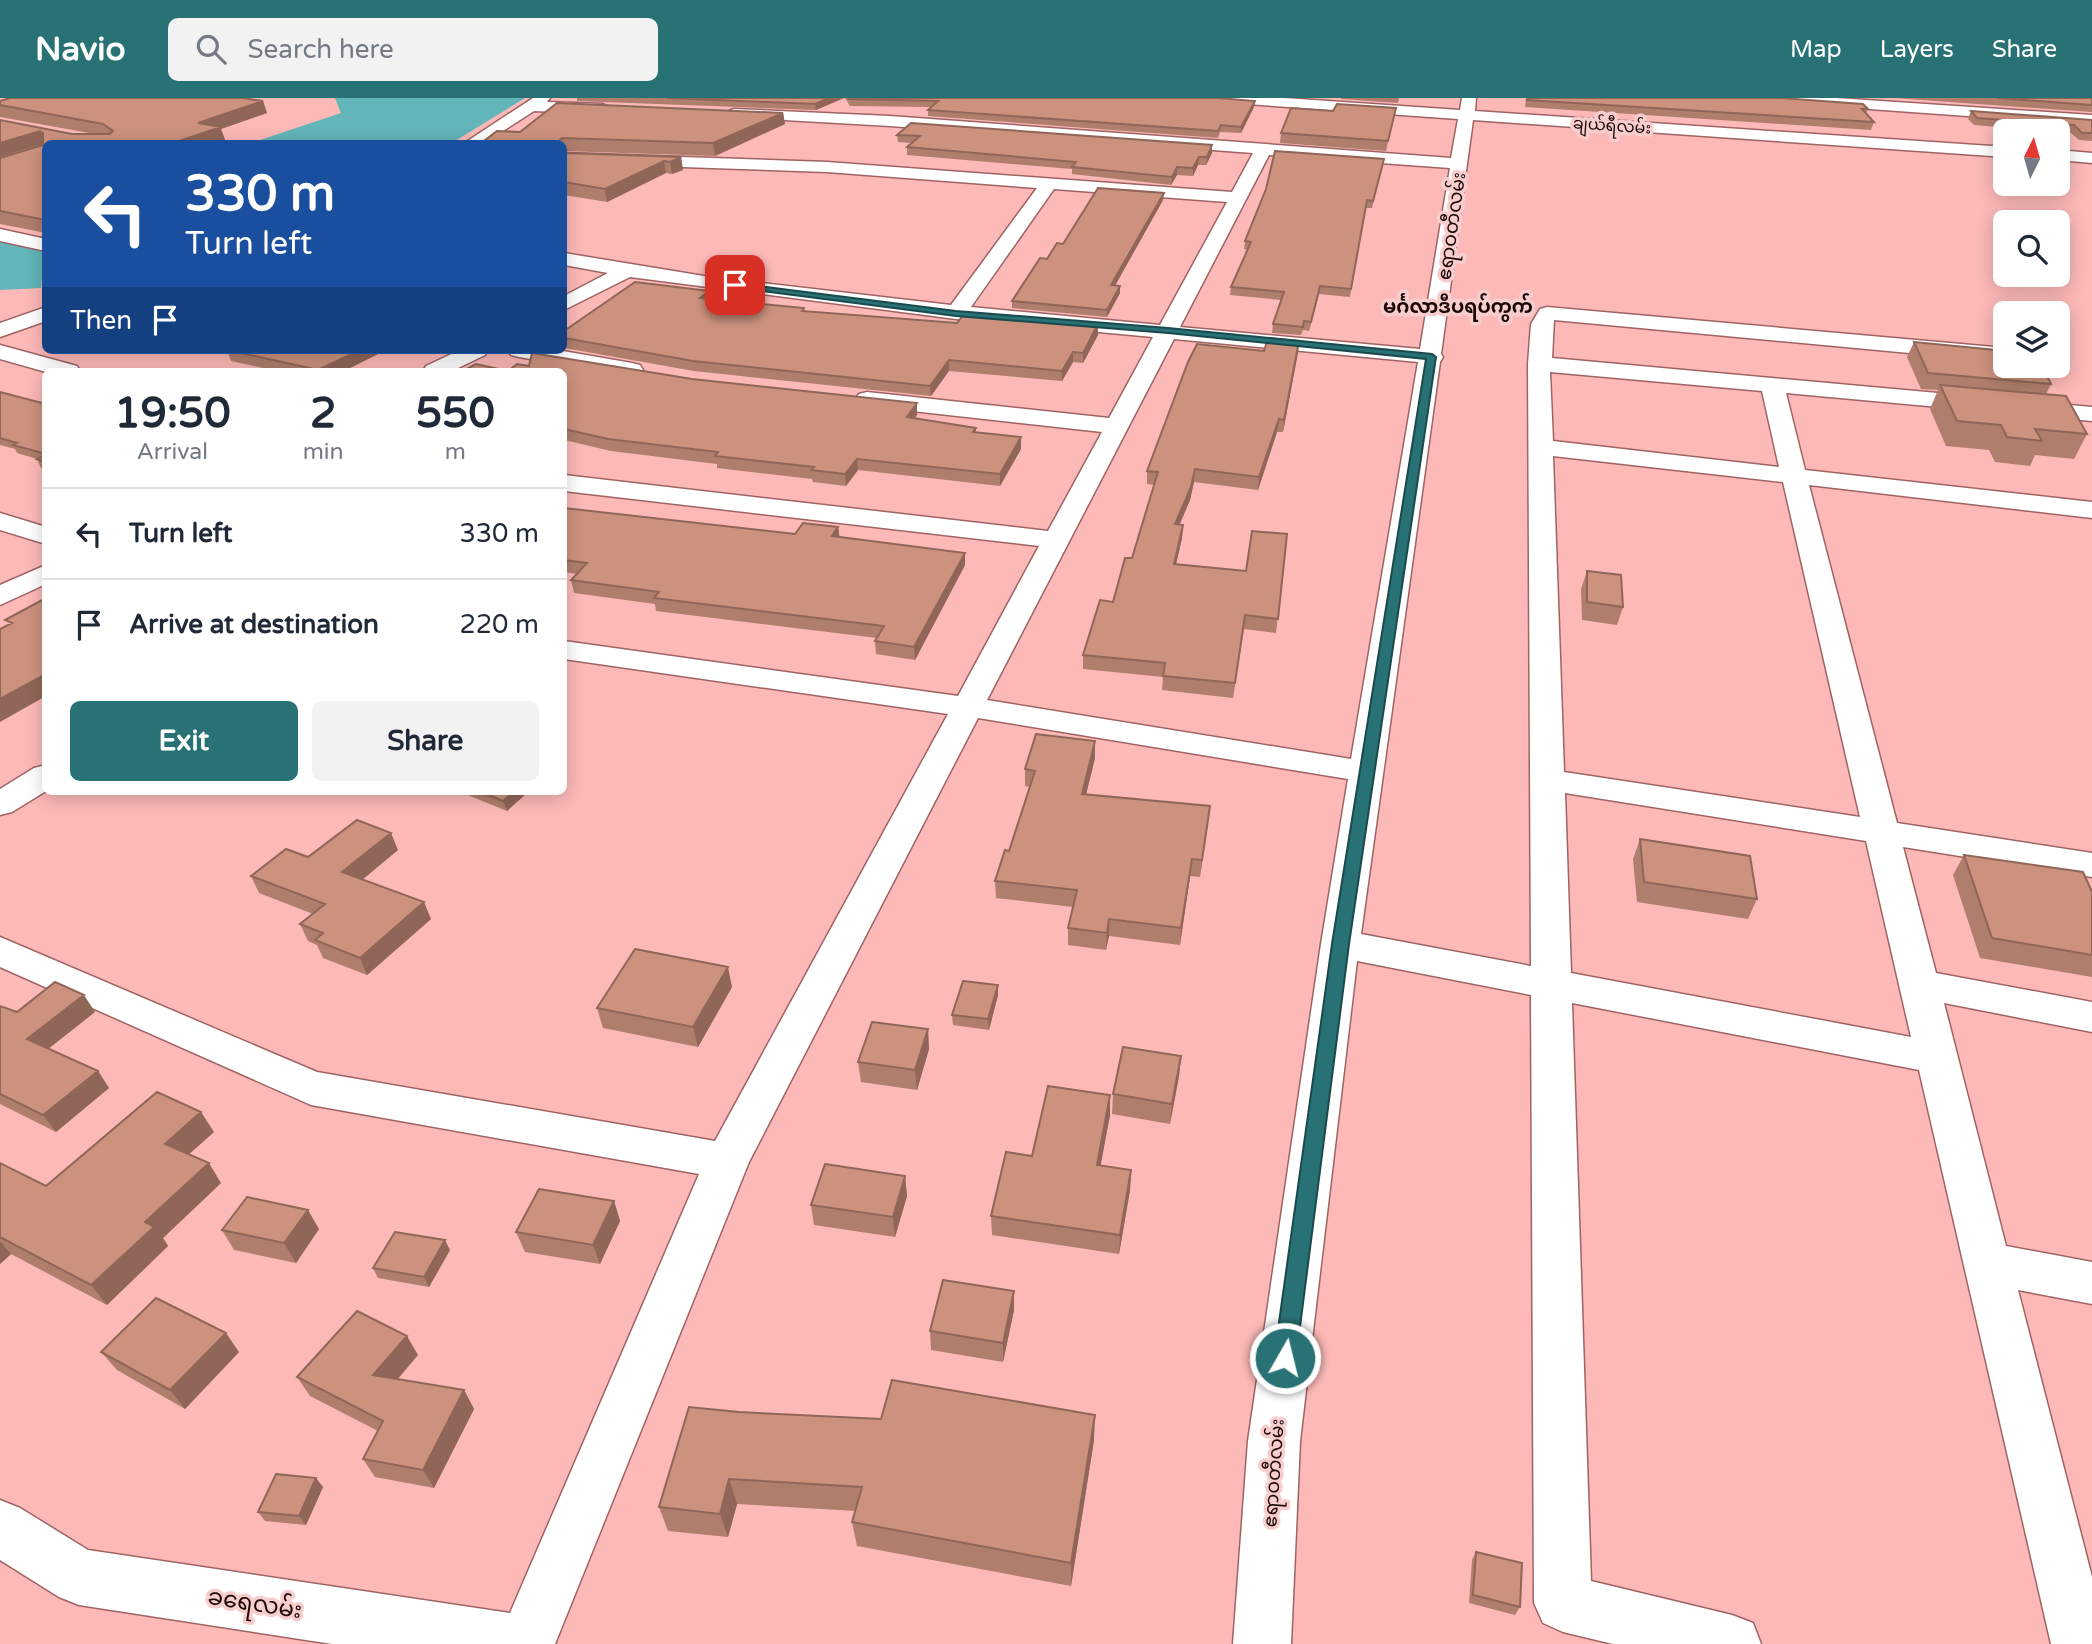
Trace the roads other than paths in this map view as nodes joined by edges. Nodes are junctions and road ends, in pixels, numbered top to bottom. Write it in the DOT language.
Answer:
graph roads {
  1 [pos="1218,98"];
  2 [pos="1770,98"];
  3 [pos="1307,101"];
  4 [pos="537,102"];
  5 [pos="1901,102"];
  6 [pos="895,105"];
  7 [pos="1468,107"];
  8 [pos="613,109"];
  9 [pos="724,114"];
  10 [pos="875,120"];
  11 [pos="2092,120"];
  12 [pos="477,140"];
  13 [pos="1928,147"];
  14 [pos="1264,149"];
  15 [pos="1993,151"];
  16 [pos="2070,156"];
  17 [pos="567,158"];
  18 [pos="2092,158"];
  19 [pos="1460,164"];
  20 [pos="827,167"];
  21 [pos="1049,184"];
  22 [pos="1238,198"];
  23 [pos="0,235"];
  24 [pos="42,243"];
  25 [pos="567,260"];
  26 [pos="625,271"];
  27 [pos="567,302"];
  28 [pos="956,313"];
  29 [pos="42,315"];
  30 [pos="1168,330"];
  31 [pos="0,331"];
  32 [pos="0,352"];
  33 [pos="469,354"];
  34 [pos="542,354"];
  35 [pos="1993,354"];
  36 [pos="1432,357"];
  37 [pos="1539,364"];
  38 [pos="58,368"];
  39 [pos="440,368"];
  40 [pos="654,374"];
  41 [pos="1772,385"];
  42 [pos="844,397"];
  43 [pos="2092,414"];
  44 [pos="1117,426"];
  45 [pos="1541,447"];
  46 [pos="1794,476"];
  47 [pos="567,483"];
  48 [pos="2092,510"];
  49 [pos="0,521"];
  50 [pos="42,535"];
  51 [pos="1056,540"];
  52 [pos="42,575"];
  53 [pos="0,596"];
  54 [pos="567,650"];
  55 [pos="968,707"];
  56 [pos="1367,772"];
  57 [pos="42,778"];
  58 [pos="1547,780"];
  59 [pos="0,804"];
  60 [pos="1881,833"];
  61 [pos="2092,864"];
  62 [pos="1340,944"];
  63 [pos="0,951"];
  64 [pos="1551,984"];
  65 [pos="1919,984"];
  66 [pos="2092,1017"];
  67 [pos="1937,1058"];
  68 [pos="727,1161"];
  69 [pos="1987,1263"];
  70 [pos="2092,1283"];
  71 [pos="0,1528"];
  72 [pos="524,1644"];
  73 [pos="1262,1644"];
  74 [pos="1732,1644"];
  75 [pos="2080,1644"];
  1 -- 3 [label="street, ချယ်ရီလမ်း"];
  2 -- 5 [label="street"];
  3 -- 7 [label="street, ချယ်ရီလမ်း"];
  4 -- 8 [label="street"];
  4 -- 12 [label="street"];
  5 -- 11 [label="street"];
  5 -- 13 [label="street"];
  6 -- 10 [label="street"];
  7 -- 13 [label="street, ချယ်ရီလမ်း"];
  7 -- 19 [label="street, ဧရာဝတီလမ်း"];
  9 -- 10 [label="street"];
  10 -- 14 [label="street"];
  10 -- 20 [label="street"];
  13 -- 15 [label="street, ချယ်ရီလမ်း"];
  14 -- 19 [label="street"];
  14 -- 22 [label="street"];
  16 -- 18 [label="street"];
  17 -- 20 [label="street"];
  19 -- 36 [label="street, ဧရာဝတီလမ်း"];
  20 -- 21 [label="street"];
  21 -- 22 [label="street"];
  21 -- 28 [label="street"];
  22 -- 30 [label="street"];
  23 -- 24 [label="street"];
  25 -- 26 [label="street"];
  26 -- 27 [label="street"];
  26 -- 28 [label="street"];
  28 -- 30 [label="street"];
  29 -- 31 [label="street"];
  30 -- 36 [label="street"];
  30 -- 44 [label="street"];
  32 -- 38 [label="street"];
  33 -- 39 [label="street"];
  34 -- 40 [label="street"];
  35 -- 37 [label="street"];
  36 -- 56 [label="street, ဧရာဝတီလမ်း"];
  37 -- 41 [label="street"];
  37 -- 45 [label="street"];
  41 -- 43 [label="street"];
  41 -- 46 [label="street"];
  42 -- 44 [label="street"];
  44 -- 51 [label="street"];
  45 -- 46 [label="street"];
  45 -- 58 [label="street"];
  46 -- 48 [label="street"];
  46 -- 60 [label="street"];
  47 -- 51 [label="street"];
  49 -- 50 [label="street"];
  51 -- 55 [label="street"];
  52 -- 53 [label="street"];
  54 -- 55 [label="street"];
  55 -- 56 [label="street"];
  55 -- 68 [label="street"];
  56 -- 62 [label="street, ဧရာဝတီလမ်း"];
  57 -- 59 [label="street"];
  58 -- 60 [label="street"];
  58 -- 64 [label="street"];
  60 -- 61 [label="street"];
  60 -- 65 [label="street"];
  62 -- 64 [label="street"];
  62 -- 73 [label="street, ဧရာဝတီလမ်း"];
  63 -- 68 [label="street"];
  64 -- 67 [label="street"];
  64 -- 74 [label="street"];
  65 -- 66 [label="street"];
  65 -- 67 [label="street"];
  67 -- 69 [label="street"];
  68 -- 72 [label="street"];
  69 -- 70 [label="street"];
  69 -- 75 [label="street"];
  71 -- 72 [label="street, ခရေလမ်း"];
}
